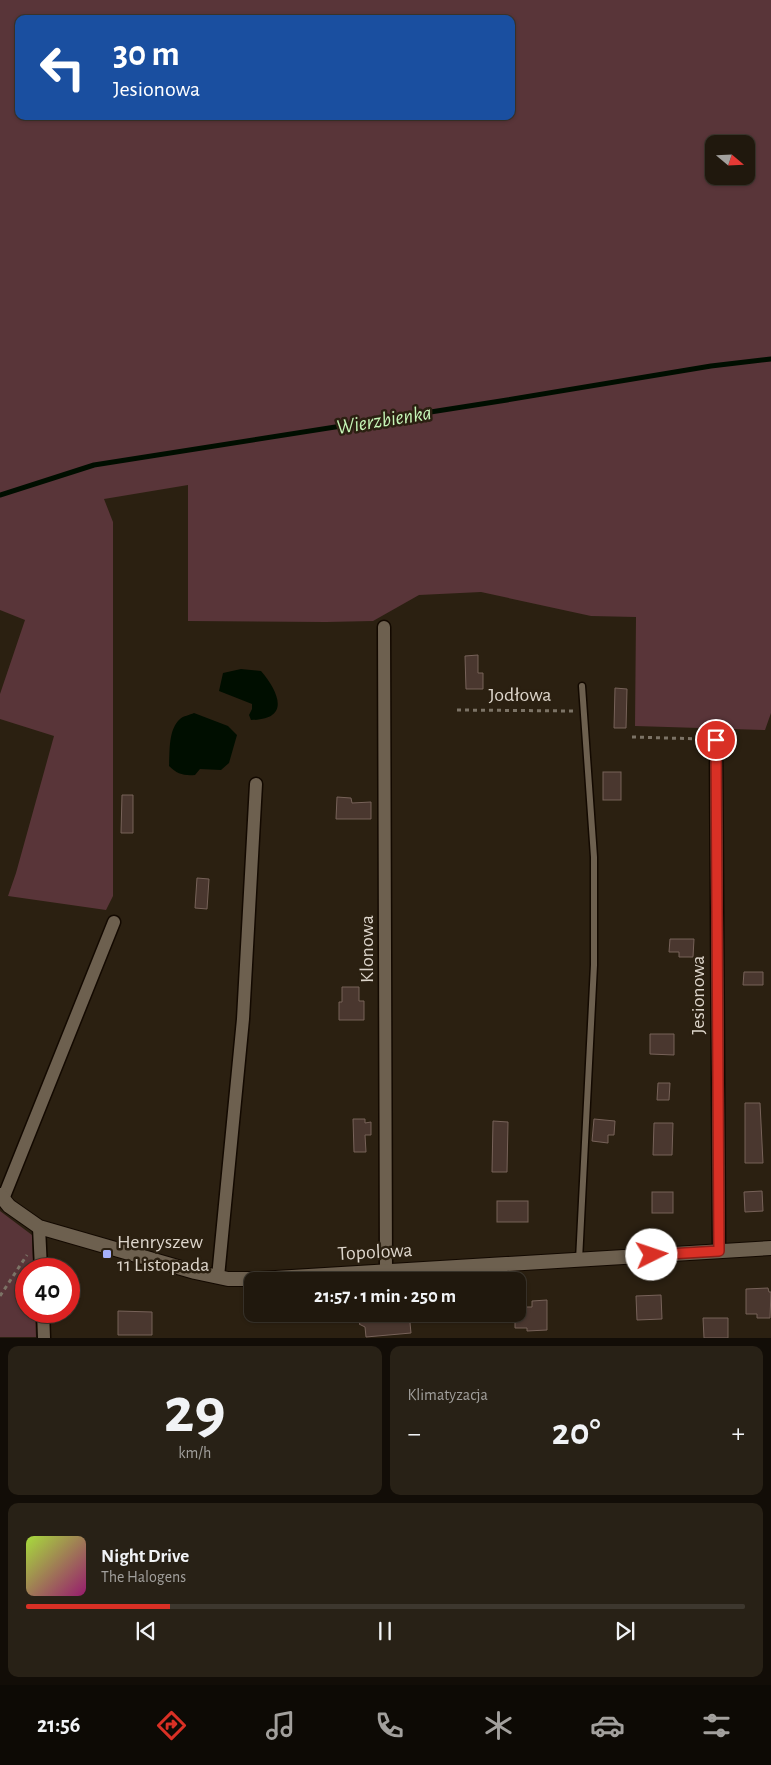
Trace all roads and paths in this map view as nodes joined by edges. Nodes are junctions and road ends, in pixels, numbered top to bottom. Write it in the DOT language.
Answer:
graph roads {
  1 [pos="384,627"];
  2 [pos="582,686"];
  3 [pos="457,710"];
  4 [pos="583,711"];
  5 [pos="632,737"];
  6 [pos="716,740"];
  7 [pos="256,784"];
  8 [pos="114,922"];
  9 [pos="2,1197"];
  10 [pos="39,1233"];
  11 [pos="771,1248"];
  12 [pos="719,1251"];
  13 [pos="40,1258"];
  14 [pos="579,1260"];
  15 [pos="386,1271"];
  16 [pos="218,1277"];
  17 [pos="0,1296"];
  18 [pos="43,1323"];
  19 [pos="44,1338"];
  1 -- 15 [label="street, Klonowa"];
  2 -- 4 [label="lane"];
  3 -- 4 [label="path, Jodłowa"];
  4 -- 14 [label="lane"];
  5 -- 6 [label="path"];
  6 -- 12 [label="street, Jesionowa"];
  7 -- 16 [label="street"];
  8 -- 9 [label="street"];
  9 -- 10 [label="street, Topolowa"];
  10 -- 13 [label="street"];
  10 -- 16 [label="street, Topolowa"];
  10 -- 17 [label="path"];
  11 -- 12 [label="street, Topolowa"];
  12 -- 14 [label="street, Topolowa"];
  14 -- 15 [label="street, Topolowa"];
  15 -- 16 [label="street, Topolowa"];
  18 -- 19 [label="street"];
}
